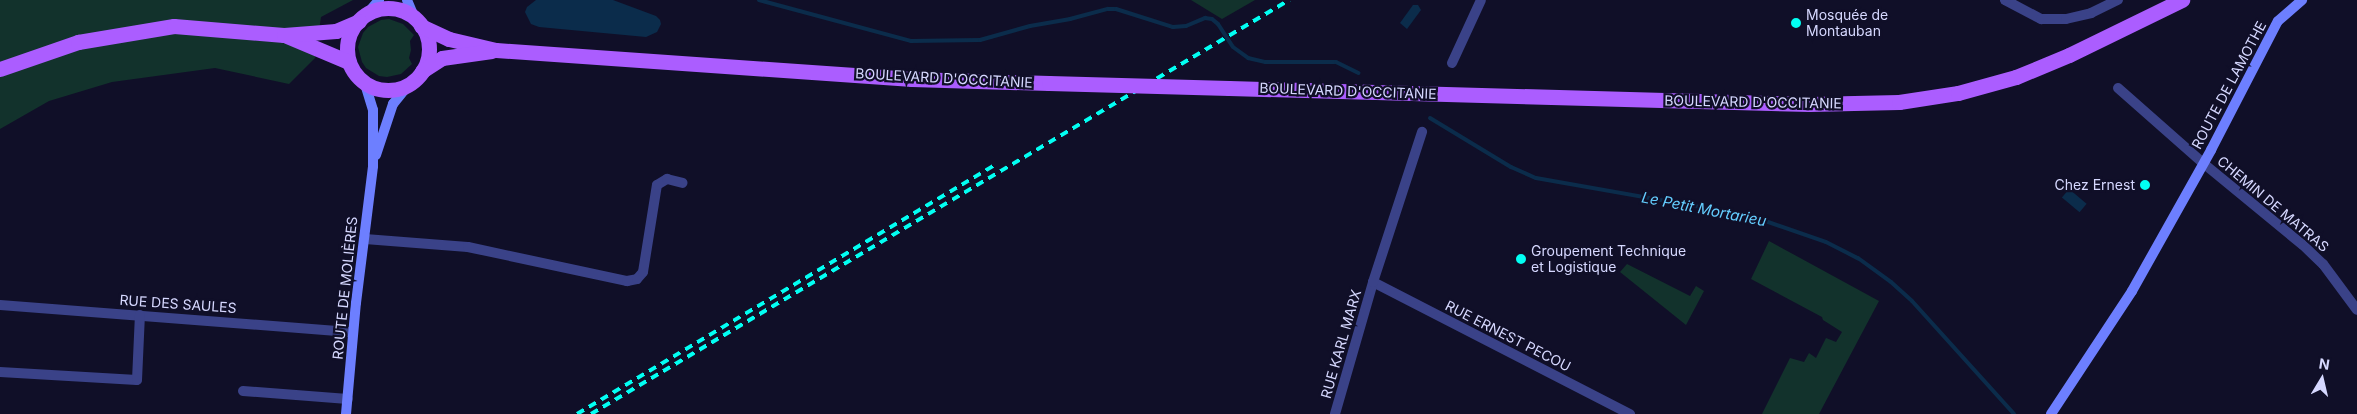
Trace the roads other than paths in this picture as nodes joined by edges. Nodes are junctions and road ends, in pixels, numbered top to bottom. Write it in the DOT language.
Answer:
graph roads {
  1 [pos="379,0"];
  2 [pos="407,0"];
  3 [pos="1481,0"];
  4 [pos="2005,0"];
  5 [pos="2118,0"];
  6 [pos="2182,0"];
  7 [pos="2302,0"];
  8 [pos="362,18"];
  9 [pos="418,22"];
  10 [pos="284,35"];
  11 [pos="496,50"];
  12 [pos="349,62"];
  13 [pos="1452,63"];
  14 [pos="0,69"];
  15 [pos="422,71"];
  16 [pos="366,82"];
  17 [pos="409,84"];
  18 [pos="2118,88"];
  19 [pos="1422,132"];
  20 [pos="2203,164"];
  21 [pos="373,166"];
  22 [pos="684,183"];
  23 [pos="365,239"];
  24 [pos="1373,282"];
  25 [pos="0,305"];
  26 [pos="2357,310"];
  27 [pos="140,315"];
  28 [pos="353,332"];
  29 [pos="0,372"];
  30 [pos="243,391"];
  31 [pos="348,399"];
  32 [pos="346,414"];
  33 [pos="1335,414"];
  34 [pos="1630,414"];
  35 [pos="2051,414"];
  1 -- 8 [label="street"];
  2 -- 9 [label="street"];
  3 -- 13 [label="street"];
  4 -- 5 [label="street"];
  6 -- 11 [label="main road, BOULEVARD D'OCCITANIE, bridge"];
  7 -- 20 [label="street, ROUTE DE LAMOTHE"];
  8 -- 9 [label="main road"];
  8 -- 10 [label="main road"];
  8 -- 12 [label="main road"];
  9 -- 11 [label="main road, BOULEVARD D'OCCITANIE"];
  9 -- 15 [label="main road"];
  10 -- 12 [label="main road"];
  10 -- 14 [label="main road"];
  11 -- 15 [label="main road, BOULEVARD D'OCCITANIE"];
  12 -- 16 [label="main road"];
  15 -- 17 [label="main road"];
  16 -- 17 [label="main road"];
  16 -- 21 [label="street, ROUTE DE MOLIÈRES"];
  17 -- 21 [label="street, ROUTE DE MOLIÈRES"];
  18 -- 20 [label="street, CHEMIN DE MATRAS"];
  19 -- 24 [label="street, RUE KARL MARX"];
  20 -- 26 [label="street, CHEMIN DE MATRAS"];
  20 -- 35 [label="street, ROUTE DE LAMOTHE"];
  21 -- 23 [label="street, ROUTE DE MOLIÈRES"];
  22 -- 23 [label="street"];
  23 -- 28 [label="street, ROUTE DE MOLIÈRES"];
  24 -- 33 [label="street, RUE KARL MARX"];
  24 -- 34 [label="street, RUE ERNEST PECOU"];
  25 -- 27 [label="street, RUE DES SAULES"];
  27 -- 28 [label="street, RUE DES SAULES"];
  27 -- 29 [label="street"];
  28 -- 31 [label="street, ROUTE DE MOLIÈRES"];
  30 -- 31 [label="street"];
  31 -- 32 [label="street, ROUTE DE MOLIÈRES"];
}
